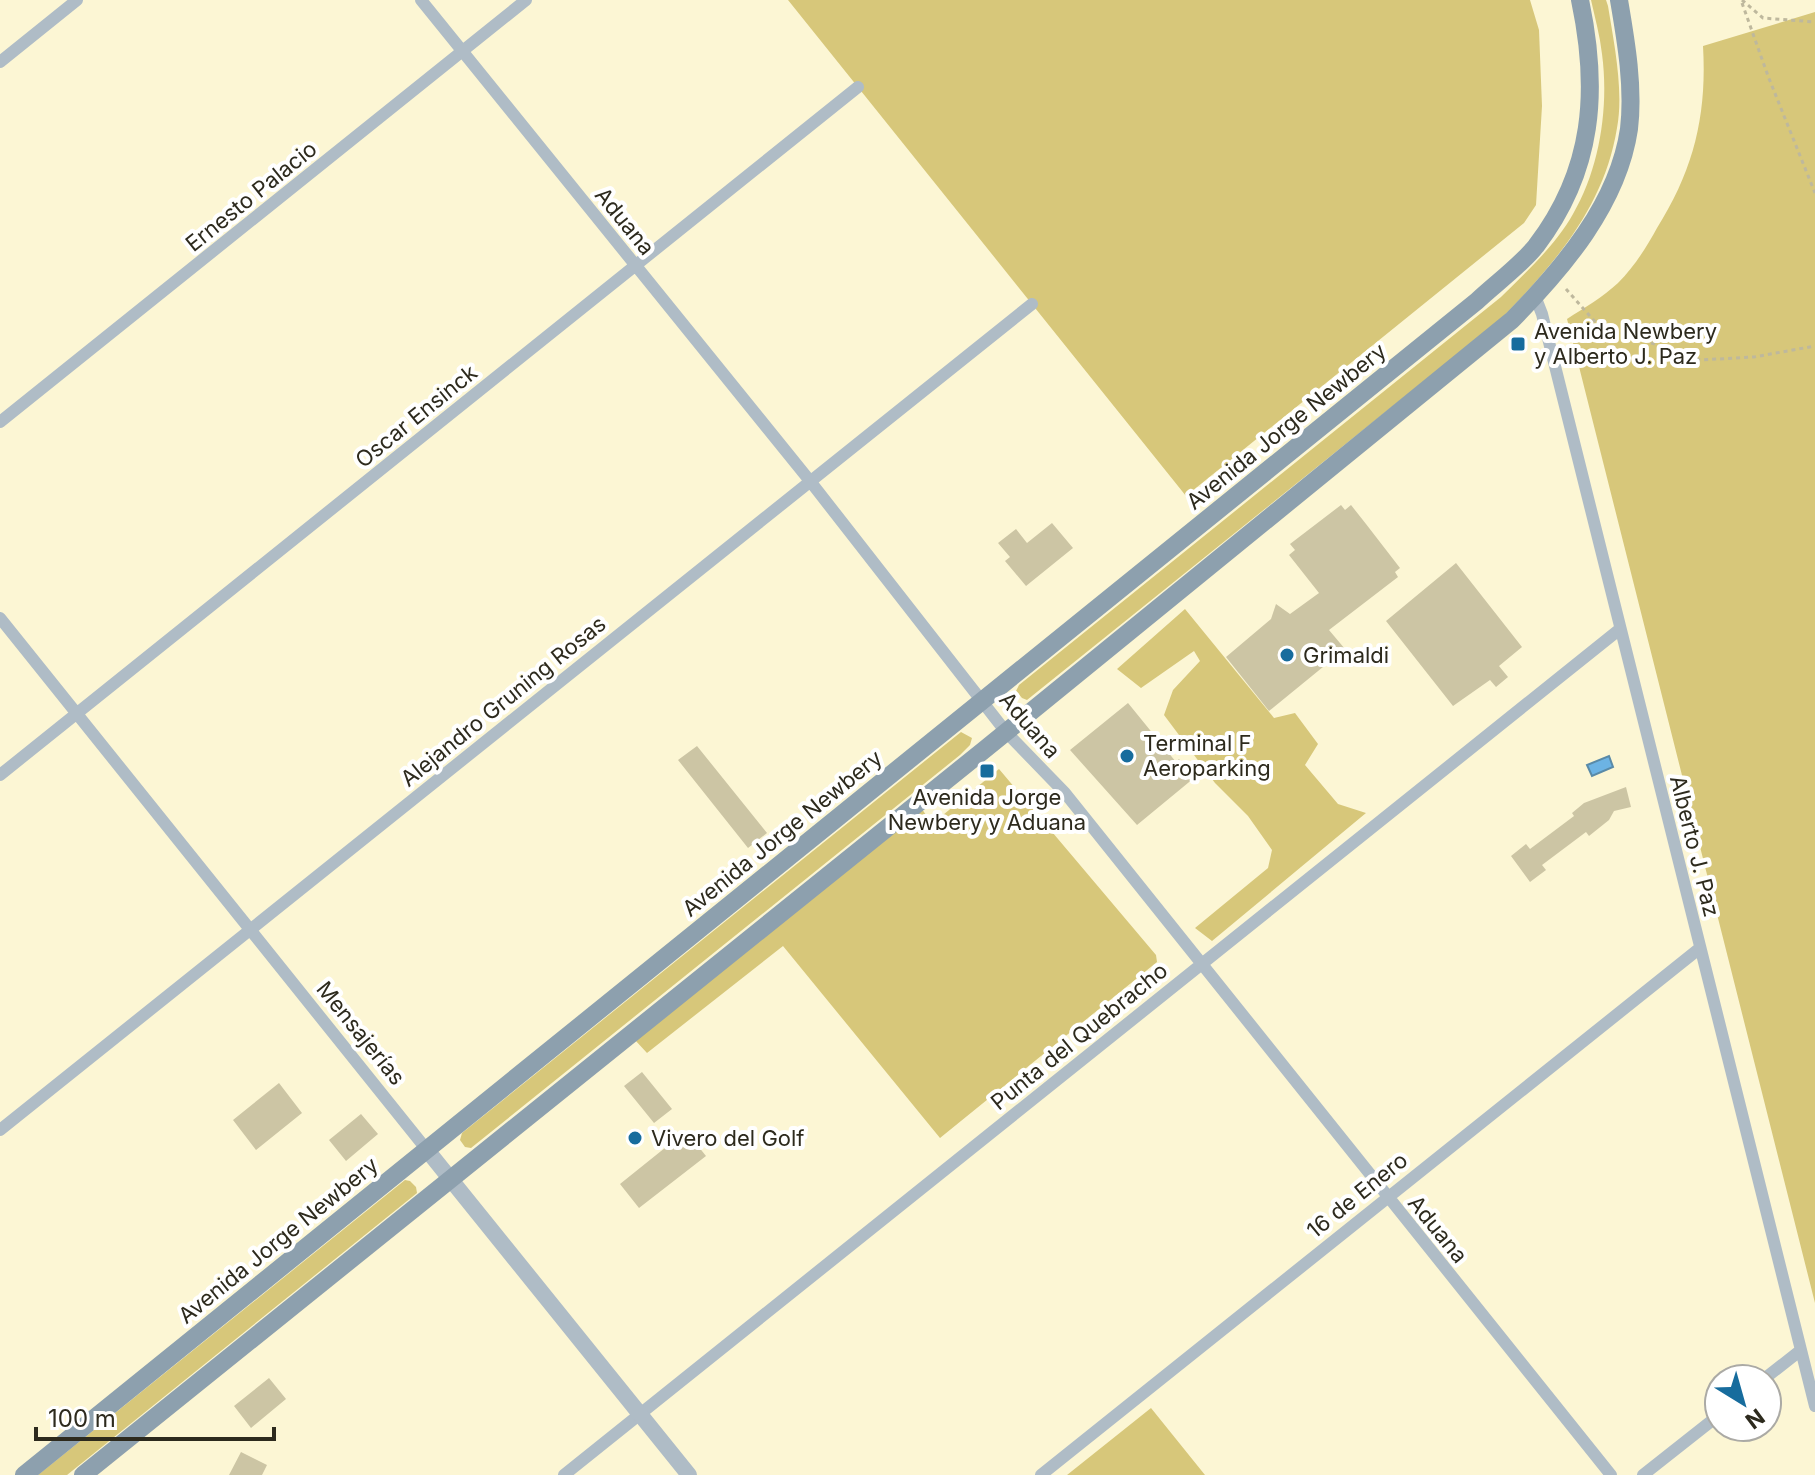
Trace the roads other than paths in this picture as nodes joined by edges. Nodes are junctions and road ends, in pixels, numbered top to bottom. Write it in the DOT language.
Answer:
graph roads {
  1 [pos="77,0"];
  2 [pos="421,0"];
  3 [pos="526,0"];
  4 [pos="1580,0"];
  5 [pos="1619,0"];
  6 [pos="463,52"];
  7 [pos="0,62"];
  8 [pos="858,87"];
  9 [pos="635,266"];
  10 [pos="1535,296"];
  11 [pos="1032,304"];
  12 [pos="0,422"];
  13 [pos="810,481"];
  14 [pos="0,618"];
  15 [pos="1620,629"];
  16 [pos="983,703"];
  17 [pos="77,713"];
  18 [pos="1006,732"];
  19 [pos="0,775"];
  20 [pos="250,929"];
  21 [pos="1700,948"];
  22 [pos="1201,963"];
  23 [pos="0,1130"];
  24 [pos="427,1150"];
  25 [pos="451,1179"];
  26 [pos="1387,1197"];
  27 [pos="1801,1350"];
  28 [pos="1783,1364"];
  29 [pos="1815,1406"];
  30 [pos="640,1414"];
  31 [pos="1703,1428"];
  32 [pos="24,1475"];
  33 [pos="83,1475"];
  34 [pos="564,1475"];
  35 [pos="689,1475"];
  36 [pos="1041,1475"];
  37 [pos="1611,1475"];
  38 [pos="1643,1475"];
  1 -- 7 [label="street"];
  2 -- 6 [label="street, Aduana"];
  3 -- 6 [label="street, Ernesto Palacio"];
  4 -- 16 [label="main road, Avenida Jorge Newbery"];
  5 -- 10 [label="main road"];
  6 -- 9 [label="street, Aduana"];
  6 -- 12 [label="street, Ernesto Palacio"];
  8 -- 9 [label="street, Oscar Ensinck"];
  9 -- 13 [label="street, Aduana"];
  9 -- 17 [label="street, Oscar Ensinck"];
  10 -- 15 [label="street, Alberto J. Paz"];
  10 -- 18 [label="main road"];
  11 -- 13 [label="street, Alejandro Gruning Rosas"];
  13 -- 16 [label="street, Aduana"];
  13 -- 20 [label="street, Alejandro Gruning Rosas"];
  14 -- 17 [label="street, Mensajerías"];
  15 -- 21 [label="street, Alberto J. Paz"];
  15 -- 22 [label="street, Punta del Quebracho"];
  16 -- 18 [label="street, Aduana"];
  16 -- 24 [label="main road, Avenida Jorge Newbery"];
  17 -- 19 [label="street, Oscar Ensinck"];
  17 -- 20 [label="street, Mensajerías"];
  18 -- 22 [label="street, Aduana"];
  18 -- 25 [label="main road"];
  20 -- 23 [label="street, Alejandro Gruning Rosas"];
  20 -- 24 [label="street, Mensajerías"];
  21 -- 26 [label="street, 16 de Enero"];
  21 -- 27 [label="street, Alberto J. Paz"];
  22 -- 26 [label="street, Aduana"];
  22 -- 30 [label="street, Punta del Quebracho"];
  24 -- 25 [label="street, Mensajerías"];
  24 -- 32 [label="main road, Avenida Jorge Newbery"];
  25 -- 30 [label="street, Mensajerías"];
  25 -- 33 [label="main road"];
  26 -- 36 [label="street, 16 de Enero"];
  26 -- 37 [label="street, Aduana"];
  27 -- 28 [label="street"];
  27 -- 29 [label="street, Alberto J. Paz"];
  30 -- 34 [label="street, Punta del Quebracho"];
  30 -- 35 [label="street, Mensajerías"];
  31 -- 38 [label="street"];
}
